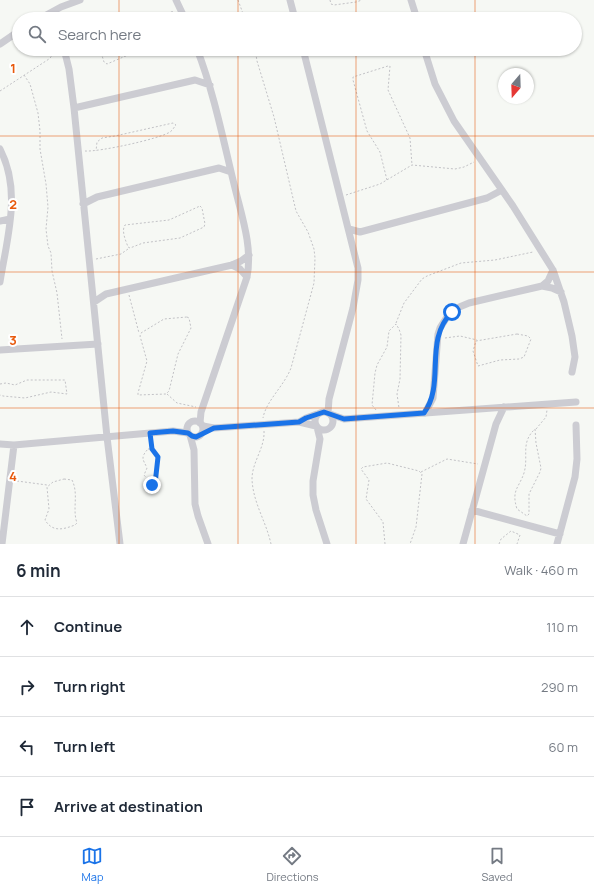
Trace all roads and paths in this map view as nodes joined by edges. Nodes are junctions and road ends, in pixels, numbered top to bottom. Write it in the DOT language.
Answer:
graph roads {
  1 [pos="80,0"];
  2 [pos="176,0"];
  3 [pos="238,0"];
  4 [pos="290,0"];
  5 [pos="330,0"];
  6 [pos="362,0"];
  7 [pos="411,0"];
  8 [pos="180,8"];
  9 [pos="58,12"];
  10 [pos="170,12"];
  11 [pos="182,12"];
  12 [pos="243,12"];
  13 [pos="293,12"];
  14 [pos="415,12"];
  15 [pos="12,36"];
  16 [pos="0,44"];
  17 [pos="51,56"];
  18 [pos="66,56"];
  19 [pos="102,56"];
  20 [pos="126,56"];
  21 [pos="199,56"];
  22 [pos="256,56"];
  23 [pos="306,56"];
  24 [pos="426,56"];
  25 [pos="203,66"];
  26 [pos="24,75"];
  27 [pos="195,80"];
  28 [pos="210,85"];
  29 [pos="0,91"];
  30 [pos="74,108"];
  31 [pos="0,149"];
  32 [pos="78,151"];
  33 [pos="96,151"];
  34 [pos="228,157"];
  35 [pos="480,158"];
  36 [pos="412,164"];
  37 [pos="219,168"];
  38 [pos="231,172"];
  39 [pos="387,180"];
  40 [pos="502,190"];
  41 [pos="82,192"];
  42 [pos="340,196"];
  43 [pos="97,197"];
  44 [pos="83,204"];
  45 [pos="10,219"];
  46 [pos="0,221"];
  47 [pos="349,229"];
  48 [pos="360,232"];
  49 [pos="352,242"];
  50 [pos="129,248"];
  51 [pos="541,250"];
  52 [pos="249,255"];
  53 [pos="89,260"];
  54 [pos="232,265"];
  55 [pos="553,270"];
  56 [pos="247,277"];
  57 [pos="0,282"];
  58 [pos="542,286"];
  59 [pos="92,289"];
  60 [pos="128,289"];
  61 [pos="561,292"];
  62 [pos="106,294"];
  63 [pos="94,302"];
  64 [pos="396,324"];
  65 [pos="140,334"];
  66 [pos="437,340"];
  67 [pos="478,340"];
  68 [pos="98,344"];
  69 [pos="63,346"];
  70 [pos="0,350"];
  71 [pos="572,372"];
  72 [pos="0,384"];
  73 [pos="167,394"];
  74 [pos="0,395"];
  75 [pos="433,398"];
  76 [pos="329,399"];
  77 [pos="576,402"];
  78 [pos="546,404"];
  79 [pos="504,407"];
  80 [pos="490,408"];
  81 [pos="201,410"];
  82 [pos="442,412"];
  83 [pos="318,413"];
  84 [pos="329,413"];
  85 [pos="424,413"];
  86 [pos="400,415"];
  87 [pos="378,416"];
  88 [pos="344,419"];
  89 [pos="299,422"];
  90 [pos="190,423"];
  91 [pos="496,424"];
  92 [pos="576,425"];
  93 [pos="263,426"];
  94 [pos="317,426"];
  95 [pos="328,428"];
  96 [pos="536,429"];
  97 [pos="201,430"];
  98 [pos="173,431"];
  99 [pos="150,433"];
  100 [pos="189,434"];
  101 [pos="107,437"];
  102 [pos="320,439"];
  103 [pos="0,444"];
  104 [pos="14,445"];
  105 [pos="152,449"];
  106 [pos="194,450"];
  107 [pos="484,466"];
  108 [pos="421,472"];
  109 [pos="10,480"];
  110 [pos="48,486"];
  111 [pos="472,510"];
  112 [pos="560,534"];
  113 [pos="2,544"];
  114 [pos="120,544"];
  115 [pos="208,544"];
  116 [pos="271,544"];
  117 [pos="328,544"];
  118 [pos="385,544"];
  119 [pos="410,544"];
  120 [pos="463,544"];
  121 [pos="499,544"];
  122 [pos="517,544"];
  123 [pos="557,544"];
  1 -- 9 [label="street"];
  2 -- 8 [label="street"];
  3 -- 12 [label="path"];
  4 -- 13 [label="street"];
  5 -- 6 [label="path"];
  7 -- 14 [label="street"];
  8 -- 10 [label="path"];
  8 -- 11 [label="street"];
  15 -- 16 [label="street"];
  17 -- 26 [label="path"];
  18 -- 30 [label="street"];
  19 -- 20 [label="path"];
  21 -- 25 [label="street"];
  22 -- 93 [label="path"];
  23 -- 42 [label="street"];
  24 -- 35 [label="street"];
  25 -- 27 [label="street"];
  25 -- 28 [label="street"];
  26 -- 29 [label="path"];
  26 -- 69 [label="path"];
  27 -- 28 [label="street"];
  27 -- 30 [label="street"];
  28 -- 34 [label="street"];
  30 -- 32 [label="street"];
  31 -- 45 [label="street"];
  32 -- 33 [label="path"];
  32 -- 41 [label="street"];
  33 -- 33 [label="path"];
  34 -- 37 [label="street"];
  34 -- 38 [label="street"];
  35 -- 36 [label="path"];
  35 -- 40 [label="street"];
  36 -- 39 [label="path"];
  36 -- 39 [label="path"];
  37 -- 38 [label="street"];
  37 -- 43 [label="street"];
  38 -- 52 [label="street"];
  39 -- 42 [label="path"];
  40 -- 48 [label="street"];
  40 -- 51 [label="street"];
  41 -- 43 [label="street"];
  41 -- 44 [label="street"];
  42 -- 47 [label="street"];
  43 -- 44 [label="street"];
  44 -- 53 [label="street"];
  45 -- 46 [label="street"];
  45 -- 57 [label="street"];
  47 -- 48 [label="street"];
  47 -- 49 [label="street"];
  48 -- 49 [label="street"];
  49 -- 76 [label="street"];
  50 -- 50 [label="path"];
  50 -- 53 [label="path"];
  51 -- 55 [label="street"];
  51 -- 64 [label="path"];
  52 -- 54 [label="street"];
  52 -- 56 [label="street"];
  53 -- 59 [label="street"];
  54 -- 56 [label="street"];
  54 -- 60 [label="street"];
  55 -- 58 [label="street"];
  55 -- 61 [label="street"];
  56 -- 81 [label="street"];
  58 -- 61 [label="street"];
  58 -- 66 [label="street"];
  59 -- 62 [label="street"];
  59 -- 63 [label="street"];
  60 -- 62 [label="street"];
  60 -- 65 [label="path"];
  61 -- 71 [label="street"];
  62 -- 63 [label="street"];
  63 -- 68 [label="street"];
  64 -- 86 [label="path"];
  64 -- 87 [label="path"];
  65 -- 73 [label="path"];
  65 -- 73 [label="path"];
  66 -- 67 [label="path"];
  66 -- 75 [label="street"];
  67 -- 67 [label="path"];
  68 -- 69 [label="street"];
  68 -- 101 [label="street"];
  69 -- 70 [label="street"];
  72 -- 74 [label="path"];
  73 -- 81 [label="path"];
  75 -- 82 [label="street"];
  75 -- 85 [label="street"];
  76 -- 83 [label="street"];
  76 -- 84 [label="street"];
  77 -- 78 [label="street"];
  78 -- 79 [label="street"];
  78 -- 96 [label="path"];
  79 -- 80 [label="street"];
  79 -- 91 [label="street"];
  80 -- 82 [label="street"];
  80 -- 91 [label="street"];
  81 -- 90 [label="street"];
  81 -- 97 [label="street"];
  82 -- 85 [label="street"];
  83 -- 84 [label="street"];
  83 -- 89 [label="street"];
  83 -- 94 [label="street"];
  84 -- 88 [label="street"];
  84 -- 95 [label="street"];
  85 -- 86 [label="street"];
  86 -- 87 [label="street"];
  87 -- 88 [label="street"];
  88 -- 95 [label="street"];
  89 -- 93 [label="street"];
  89 -- 94 [label="street"];
  90 -- 97 [label="street"];
  90 -- 98 [label="street"];
  90 -- 100 [label="street"];
  91 -- 107 [label="street"];
  92 -- 112 [label="street"];
  93 -- 97 [label="street"];
  93 -- 116 [label="path"];
  94 -- 95 [label="street"];
  94 -- 102 [label="street"];
  95 -- 102 [label="street"];
  96 -- 96 [label="path"];
  97 -- 100 [label="street"];
  97 -- 106 [label="street"];
  98 -- 99 [label="street"];
  98 -- 100 [label="street"];
  99 -- 101 [label="street"];
  99 -- 105 [label="path"];
  100 -- 106 [label="street"];
  101 -- 104 [label="street"];
  101 -- 114 [label="street"];
  102 -- 117 [label="street"];
  103 -- 104 [label="street"];
  104 -- 109 [label="street"];
  105 -- 105 [label="path"];
  106 -- 115 [label="street"];
  107 -- 108 [label="path"];
  107 -- 111 [label="street"];
  108 -- 118 [label="path"];
  108 -- 119 [label="path"];
  109 -- 110 [label="path"];
  109 -- 113 [label="street"];
  110 -- 110 [label="path"];
  111 -- 112 [label="street"];
  111 -- 120 [label="street"];
  112 -- 123 [label="street"];
  121 -- 122 [label="path"];
}
